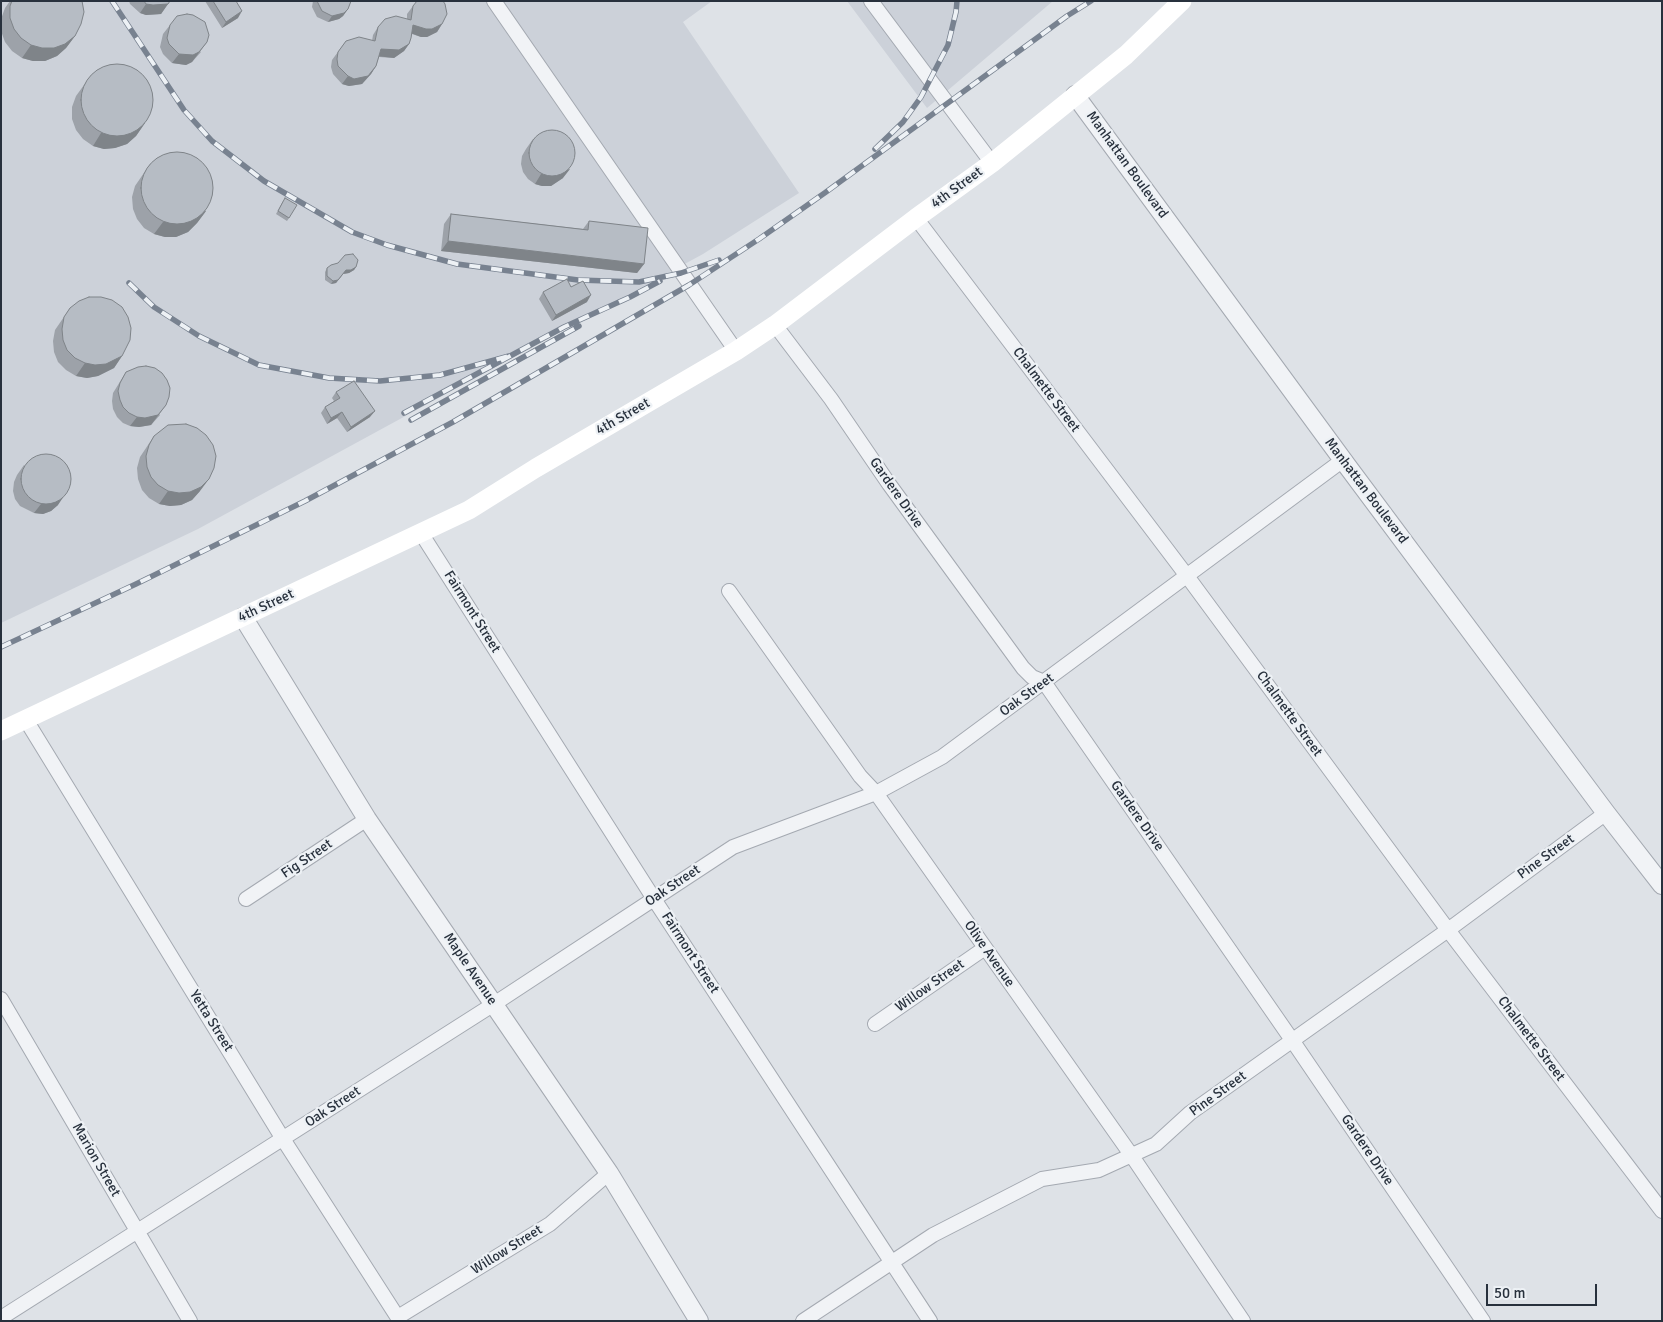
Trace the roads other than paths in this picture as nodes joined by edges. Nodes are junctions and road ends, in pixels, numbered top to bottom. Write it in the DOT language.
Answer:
graph roads {
  1 [pos="494,1"];
  2 [pos="871,1"];
  3 [pos="1182,1"];
  4 [pos="1075,95"];
  5 [pos="992,163"];
  6 [pos="916,218"];
  7 [pos="775,325"];
  8 [pos="736,351"];
  9 [pos="1343,460"];
  10 [pos="421,533"];
  11 [pos="1188,576"];
  12 [pos="729,591"];
  13 [pos="243,617"];
  14 [pos="1044,682"];
  15 [pos="26,720"];
  16 [pos="1,731"];
  17 [pos="876,793"];
  18 [pos="1606,814"];
  19 [pos="367,819"];
  20 [pos="1662,885"];
  21 [pos="246,899"];
  22 [pos="654,899"];
  23 [pos="1448,930"];
  24 [pos="985,948"];
  25 [pos="1,999"];
  26 [pos="494,1004"];
  27 [pos="875,1024"];
  28 [pos="1292,1040"];
  29 [pos="283,1139"];
  30 [pos="1132,1156"];
  31 [pos="609,1173"];
  32 [pos="1662,1211"];
  33 [pos="138,1232"];
  34 [pos="892,1262"];
  35 [pos="1,1318"];
  36 [pos="399,1319"];
  37 [pos="190,1321"];
  38 [pos="699,1321"];
  39 [pos="803,1321"];
  40 [pos="930,1321"];
  41 [pos="1243,1321"];
  42 [pos="1484,1321"];
  1 -- 8 [label="street"];
  2 -- 5 [label="street"];
  3 -- 4 [label="main road, 4th Street"];
  4 -- 5 [label="main road, 4th Street"];
  4 -- 9 [label="street, Manhattan Boulevard"];
  5 -- 6 [label="main road, 4th Street"];
  6 -- 7 [label="main road, 4th Street"];
  6 -- 11 [label="street, Chalmette Street"];
  7 -- 8 [label="main road, 4th Street"];
  7 -- 14 [label="street, Gardere Drive"];
  8 -- 10 [label="main road, 4th Street"];
  9 -- 11 [label="street, Oak Street"];
  9 -- 18 [label="street, Manhattan Boulevard"];
  10 -- 13 [label="main road, 4th Street"];
  10 -- 22 [label="street, Fairmont Street"];
  11 -- 14 [label="street, Oak Street"];
  11 -- 23 [label="street, Chalmette Street"];
  12 -- 17 [label="street, Olive Avenue"];
  13 -- 15 [label="main road, 4th Street"];
  13 -- 19 [label="street, Maple Avenue"];
  14 -- 17 [label="street, Oak Street"];
  14 -- 28 [label="street, Gardere Drive"];
  15 -- 16 [label="main road, 4th Street"];
  15 -- 29 [label="street, Yetta Street"];
  17 -- 22 [label="street, Oak Street"];
  17 -- 24 [label="street, Olive Avenue"];
  18 -- 20 [label="street, Manhattan Boulevard"];
  18 -- 23 [label="street, Pine Street"];
  19 -- 21 [label="street, Fig Street"];
  19 -- 26 [label="street, Maple Avenue"];
  22 -- 26 [label="street, Oak Street"];
  22 -- 34 [label="street, Fairmont Street"];
  23 -- 28 [label="street, Pine Street"];
  23 -- 32 [label="street, Chalmette Street"];
  24 -- 27 [label="street, Willow Street"];
  24 -- 30 [label="street, Olive Avenue"];
  25 -- 33 [label="street, Marion Street"];
  26 -- 29 [label="street, Oak Street"];
  26 -- 31 [label="street, Maple Avenue"];
  28 -- 30 [label="street, Pine Street"];
  28 -- 42 [label="street, Gardere Drive"];
  29 -- 33 [label="street, Oak Street"];
  29 -- 36 [label="street, Yetta Street"];
  30 -- 34 [label="street, Pine Street"];
  30 -- 41 [label="street, Olive Avenue"];
  31 -- 36 [label="street, Willow Street"];
  31 -- 38 [label="street, Maple Avenue"];
  33 -- 35 [label="street, Oak Street"];
  33 -- 37 [label="street, Marion Street"];
  34 -- 39 [label="street, Pine Street"];
  34 -- 40 [label="street, Fairmont Street"];
}
